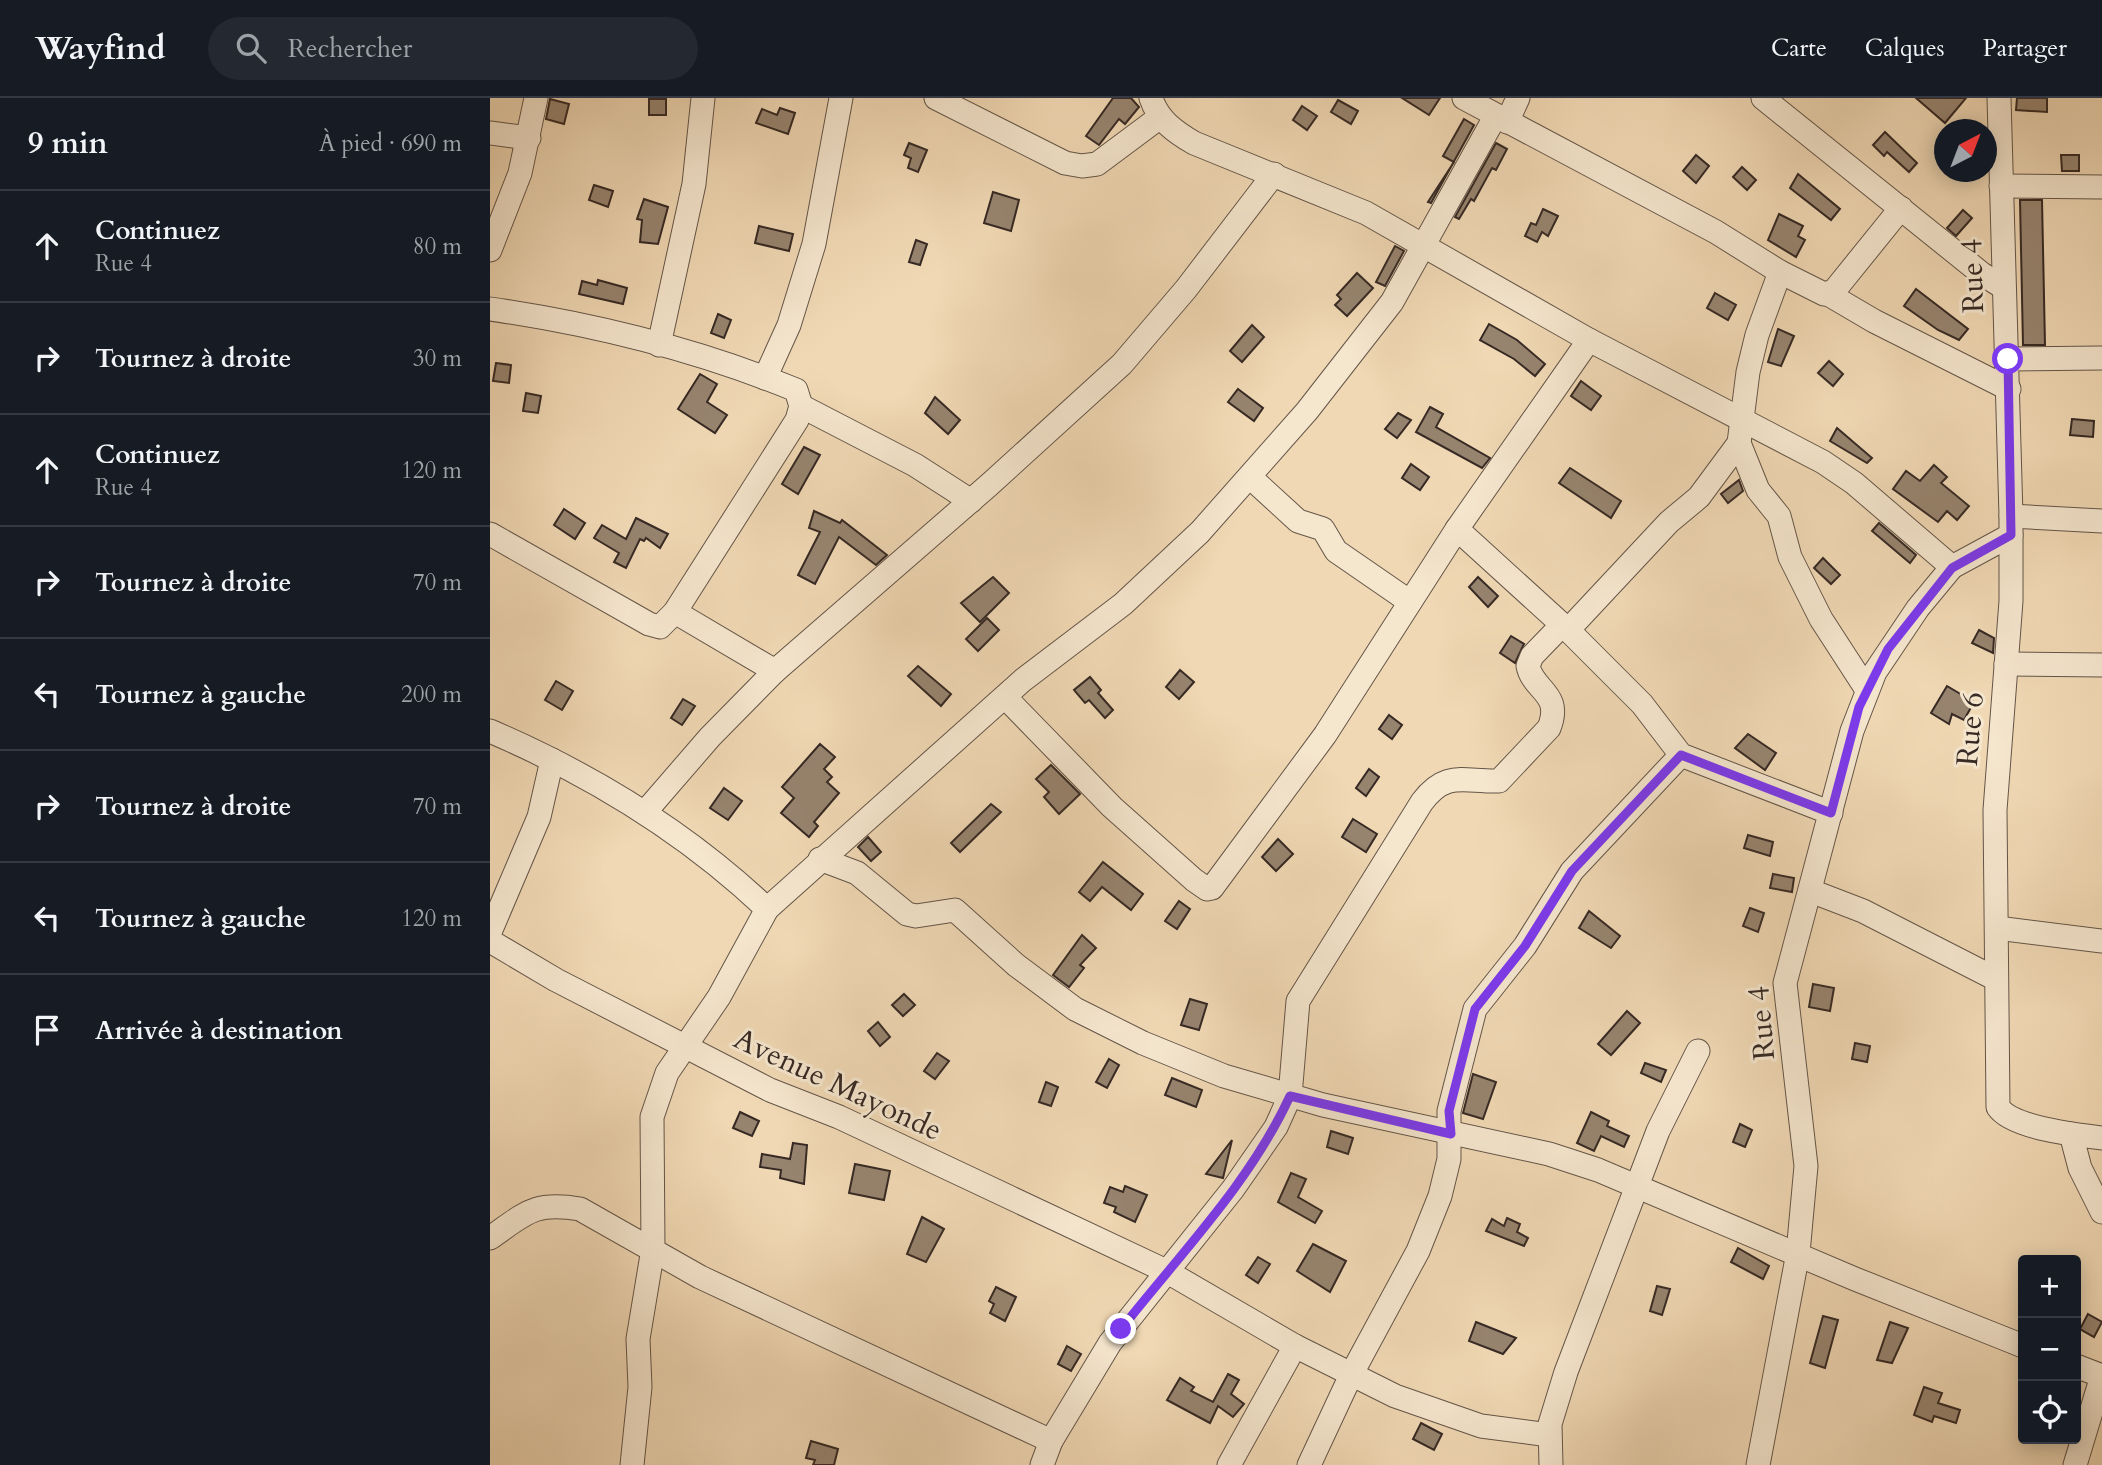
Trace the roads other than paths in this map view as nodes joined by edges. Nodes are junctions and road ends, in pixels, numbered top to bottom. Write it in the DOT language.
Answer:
graph roads {
  1 [pos="536,98"];
  2 [pos="703,98"];
  3 [pos="841,98"];
  4 [pos="936,98"];
  5 [pos="1464,98"];
  6 [pos="1518,98"];
  7 [pos="1763,98"];
  8 [pos="1999,98"];
  9 [pos="1156,107"];
  10 [pos="1501,120"];
  11 [pos="490,133"];
  12 [pos="529,138"];
  13 [pos="1274,174"];
  14 [pos="2001,186"];
  15 [pos="2102,187"];
  16 [pos="1901,208"];
  17 [pos="1424,246"];
  18 [pos="490,250"];
  19 [pos="1780,272"];
  20 [pos="2003,286"];
  21 [pos="1828,294"];
  22 [pos="490,309"];
  23 [pos="1590,340"];
  24 [pos="659,345"];
  25 [pos="2102,358"];
  26 [pos="2008,359"];
  27 [pos="765,378"];
  28 [pos="2009,388"];
  29 [pos="801,406"];
  30 [pos="1741,420"];
  31 [pos="1740,443"];
  32 [pos="1250,478"];
  33 [pos="971,501"];
  34 [pos="2102,521"];
  35 [pos="2011,526"];
  36 [pos="1457,529"];
  37 [pos="490,534"];
  38 [pos="1952,568"];
  39 [pos="1410,602"];
  40 [pos="675,612"];
  41 [pos="1565,628"];
  42 [pos="2006,664"];
  43 [pos="2102,665"];
  44 [pos="775,671"];
  45 [pos="1867,690"];
  46 [pos="1005,697"];
  47 [pos="490,731"];
  48 [pos="1681,755"];
  49 [pos="552,760"];
  50 [pos="646,811"];
  51 [pos="1831,813"];
  52 [pos="820,859"];
  53 [pos="1811,891"];
  54 [pos="767,909"];
  55 [pos="1997,928"];
  56 [pos="490,932"];
  57 [pos="490,941"];
  58 [pos="2102,941"];
  59 [pos="1996,979"];
  60 [pos="685,1046"];
  61 [pos="1698,1051"];
  62 [pos="1290,1096"];
  63 [pos="1451,1134"];
  64 [pos="2071,1134"];
  65 [pos="2102,1138"];
  66 [pos="1637,1184"];
  67 [pos="2102,1212"];
  68 [pos="490,1238"];
  69 [pos="653,1249"];
  70 [pos="1798,1253"];
  71 [pos="1166,1271"];
  72 [pos="2018,1344"];
  73 [pos="1295,1346"];
  74 [pos="2081,1368"];
  75 [pos="1351,1375"];
  76 [pos="2102,1376"];
  77 [pos="1549,1435"];
  78 [pos="1051,1441"];
  79 [pos="632,1465"];
  80 [pos="1042,1465"];
  81 [pos="1229,1465"];
  82 [pos="1309,1465"];
  83 [pos="1551,1465"];
  84 [pos="1758,1465"];
  85 [pos="2075,1465"];
  1 -- 12 [label="street"];
  2 -- 24 [label="street"];
  3 -- 27 [label="street"];
  4 -- 9 [label="street"];
  5 -- 10 [label="street"];
  6 -- 10 [label="street"];
  7 -- 16 [label="street"];
  8 -- 14 [label="street, Rue 4"];
  9 -- 13 [label="street"];
  10 -- 17 [label="street"];
  10 -- 19 [label="street"];
  11 -- 12 [label="street"];
  12 -- 18 [label="street"];
  13 -- 17 [label="street"];
  13 -- 33 [label="street"];
  14 -- 15 [label="street"];
  14 -- 20 [label="street, Rue 4"];
  16 -- 20 [label="street"];
  16 -- 21 [label="street"];
  17 -- 23 [label="street"];
  17 -- 32 [label="street"];
  19 -- 21 [label="street"];
  19 -- 30 [label="street"];
  20 -- 26 [label="street, Rue 4"];
  21 -- 28 [label="street"];
  22 -- 24 [label="street"];
  23 -- 30 [label="street"];
  23 -- 36 [label="street"];
  24 -- 27 [label="street"];
  25 -- 26 [label="street"];
  26 -- 28 [label="street, Rue 4"];
  27 -- 29 [label="street"];
  28 -- 35 [label="street, Rue 4"];
  29 -- 33 [label="street"];
  29 -- 40 [label="street"];
  30 -- 31 [label="street"];
  30 -- 38 [label="street"];
  31 -- 41 [label="street"];
  31 -- 45 [label="street"];
  32 -- 39 [label="street"];
  32 -- 46 [label="street"];
  33 -- 44 [label="street"];
  34 -- 35 [label="street"];
  35 -- 38 [label="street"];
  35 -- 42 [label="street, Rue 6"];
  36 -- 39 [label="street"];
  36 -- 41 [label="street"];
  37 -- 40 [label="street"];
  38 -- 45 [label="street, Rue 4"];
  39 -- 46 [label="street"];
  40 -- 44 [label="street"];
  41 -- 48 [label="street"];
  41 -- 62 [label="street"];
  42 -- 43 [label="street"];
  42 -- 55 [label="street, Rue 6"];
  44 -- 50 [label="street"];
  45 -- 51 [label="street, Rue 4"];
  46 -- 52 [label="street"];
  47 -- 49 [label="street"];
  48 -- 51 [label="street"];
  48 -- 63 [label="street"];
  49 -- 50 [label="street"];
  49 -- 56 [label="street"];
  50 -- 54 [label="street"];
  51 -- 53 [label="street, Rue 4"];
  52 -- 54 [label="street"];
  52 -- 62 [label="street"];
  53 -- 59 [label="street"];
  53 -- 70 [label="street, Rue 4"];
  54 -- 60 [label="street"];
  55 -- 58 [label="street"];
  55 -- 59 [label="street, Rue 6"];
  57 -- 60 [label="street, Avenue Mayonde"];
  59 -- 64 [label="street, Rue 6"];
  60 -- 69 [label="street"];
  60 -- 71 [label="street, Avenue Mayonde"];
  61 -- 66 [label="street"];
  62 -- 63 [label="street"];
  62 -- 71 [label="street"];
  63 -- 66 [label="street"];
  63 -- 75 [label="street"];
  64 -- 65 [label="street"];
  64 -- 67 [label="street"];
  66 -- 70 [label="street"];
  66 -- 77 [label="street"];
  68 -- 69 [label="street"];
  69 -- 78 [label="street"];
  69 -- 79 [label="street"];
  70 -- 72 [label="street"];
  70 -- 84 [label="street, Rue 4"];
  71 -- 73 [label="street, Avenue Mayonde"];
  71 -- 78 [label="street"];
  73 -- 75 [label="street, Avenue Mayonde"];
  73 -- 81 [label="street"];
  74 -- 76 [label="street"];
  75 -- 77 [label="street, Avenue Mayonde"];
  75 -- 82 [label="street"];
  76 -- 85 [label="street"];
  77 -- 83 [label="street"];
  78 -- 80 [label="street"];
}
